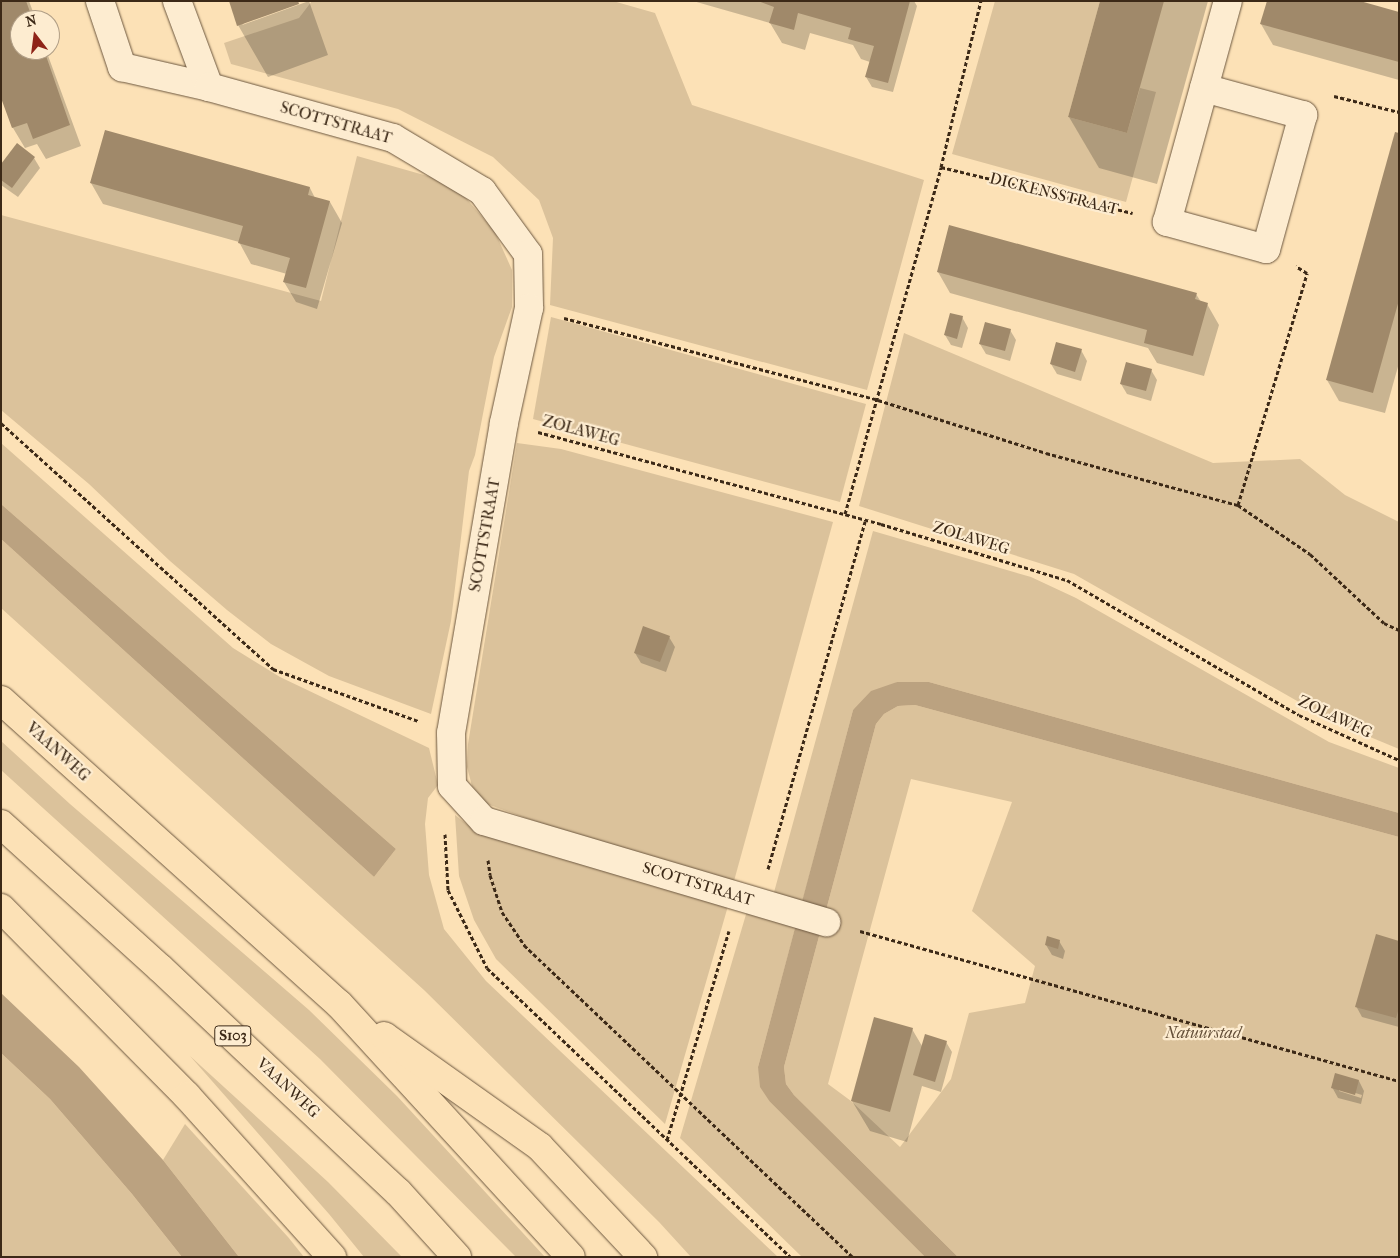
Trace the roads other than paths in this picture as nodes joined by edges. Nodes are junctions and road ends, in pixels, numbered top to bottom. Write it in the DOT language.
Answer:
graph roads {
  1 [pos="100,1"];
  2 [pos="177,1"];
  3 [pos="1228,1"];
  4 [pos="209,87"];
  5 [pos="1204,88"];
  6 [pos="1,700"];
  7 [pos="1,824"];
  8 [pos="1,908"];
  9 [pos="826,922"];
  10 [pos="339,1004"];
  11 [pos="332,1257"];
  12 [pos="457,1257"];
  13 [pos="572,1257"];
  14 [pos="643,1257"];
  1 -- 4 [label="street, SCOTTSTRAAT"];
  2 -- 4 [label="street"];
  3 -- 5 [label="street"];
  4 -- 9 [label="street, SCOTTSTRAAT"];
  5 -- 5 [label="street"];
  6 -- 10 [label="highway, VAANWEG"];
  7 -- 12 [label="highway, VAANWEG / S103"];
  8 -- 11 [label="highway"];
  10 -- 13 [label="highway"];
  10 -- 14 [label="highway"];
}
